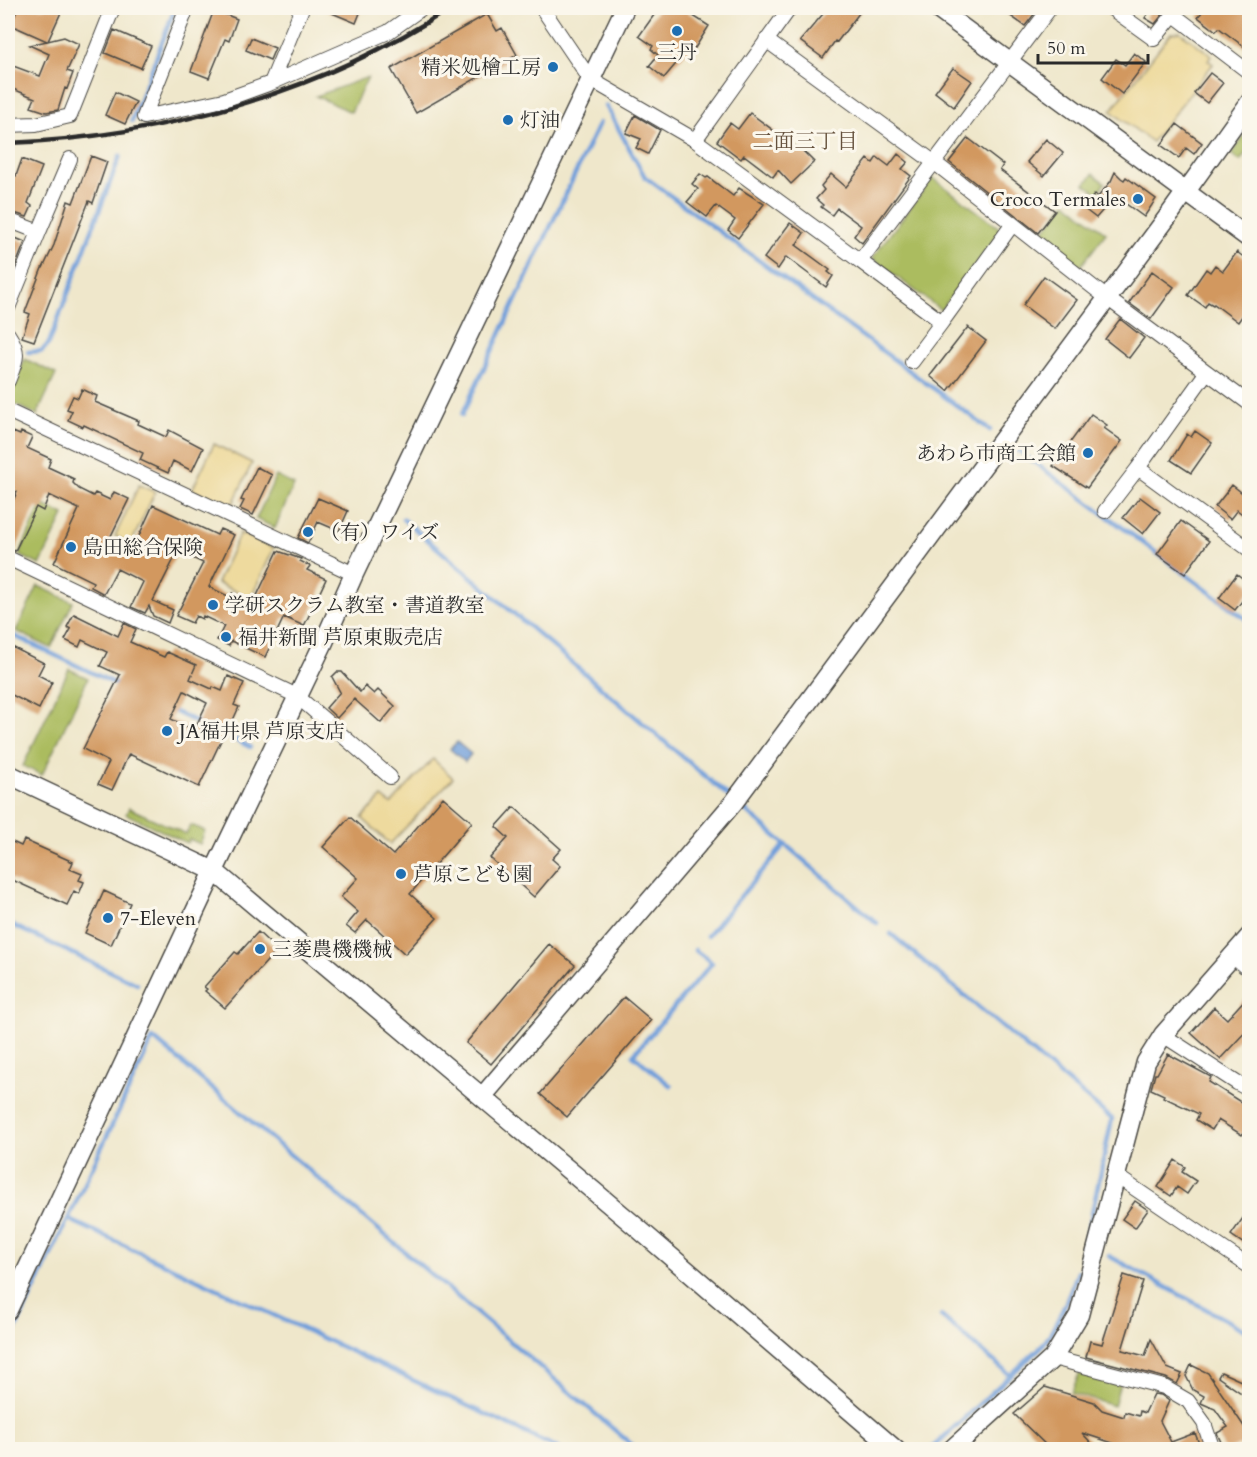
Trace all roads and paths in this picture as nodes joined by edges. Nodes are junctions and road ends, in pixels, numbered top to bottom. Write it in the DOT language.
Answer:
graph roads {
  1 [pos="113,8"];
  2 [pos="187,8"];
  3 [pos="302,8"];
  4 [pos="422,8"];
  5 [pos="542,8"];
  6 [pos="625,8"];
  7 [pos="790,8"];
  8 [pos="936,8"];
  9 [pos="1050,8"];
  10 [pos="1111,8"];
  11 [pos="1177,11"];
  12 [pos="766,39"];
  13 [pos="1010,61"];
  14 [pos="1250,73"];
  15 [pos="590,79"];
  16 [pos="271,83"];
  17 [pos="1250,102"];
  18 [pos="8,124"];
  19 [pos="695,140"];
  20 [pos="70,159"];
  21 [pos="935,163"];
  22 [pos="1186,192"];
  23 [pos="8,220"];
  24 [pos="1012,225"];
  25 [pos="39,232"];
  26 [pos="1250,239"];
  27 [pos="860,261"];
  28 [pos="1107,298"];
  29 [pos="8,308"];
  30 [pos="942,322"];
  31 [pos="8,334"];
  32 [pos="912,362"];
  33 [pos="1206,373"];
  34 [pos="8,381"];
  35 [pos="1250,404"];
  36 [pos="8,411"];
  37 [pos="1138,468"];
  38 [pos="1105,511"];
  39 [pos="1250,550"];
  40 [pos="8,558"];
  41 [pos="354,574"];
  42 [pos="297,696"];
  43 [pos="8,774"];
  44 [pos="390,777"];
  45 [pos="214,871"];
  46 [pos="1250,936"];
  47 [pos="1231,955"];
  48 [pos="1250,971"];
  49 [pos="1163,1035"];
  50 [pos="1250,1090"];
  51 [pos="482,1097"];
  52 [pos="1115,1176"];
  53 [pos="1250,1267"];
  54 [pos="8,1310"];
  55 [pos="1053,1358"];
  56 [pos="896,1449"];
  57 [pos="951,1449"];
  58 [pos="1213,1449"];
  1 -- 18 [label="street"];
  2 -- 16 [label="street"];
  3 -- 16 [label="street"];
  4 -- 16 [label="street"];
  5 -- 15 [label="street"];
  6 -- 15 [label="street"];
  7 -- 12 [label="street"];
  8 -- 13 [label="street"];
  9 -- 13 [label="street"];
  10 -- 11 [label="street"];
  11 -- 14 [label="street"];
  12 -- 19 [label="street"];
  12 -- 21 [label="street"];
  13 -- 21 [label="street"];
  13 -- 22 [label="street"];
  15 -- 19 [label="street"];
  15 -- 41 [label="street"];
  17 -- 22 [label="street"];
  19 -- 27 [label="street"];
  20 -- 25 [label="street"];
  21 -- 24 [label="street"];
  21 -- 27 [label="street"];
  22 -- 26 [label="street"];
  22 -- 28 [label="street"];
  23 -- 25 [label="street"];
  24 -- 28 [label="street"];
  24 -- 30 [label="street"];
  25 -- 29 [label="street"];
  27 -- 30 [label="street"];
  28 -- 33 [label="street"];
  28 -- 51 [label="street"];
  30 -- 32 [label="street"];
  31 -- 34 [label="street"];
  33 -- 35 [label="street"];
  33 -- 37 [label="street"];
  36 -- 41 [label="street"];
  37 -- 38 [label="street"];
  37 -- 39 [label="street"];
  40 -- 42 [label="street"];
  41 -- 42 [label="street"];
  42 -- 44 [label="street"];
  42 -- 45 [label="street"];
  43 -- 45 [label="street"];
  45 -- 51 [label="street"];
  45 -- 54 [label="street"];
  46 -- 47 [label="street"];
  47 -- 48 [label="street"];
  47 -- 49 [label="street"];
  49 -- 50 [label="street"];
  49 -- 52 [label="street"];
  51 -- 56 [label="street"];
  52 -- 53 [label="street"];
  52 -- 55 [label="street"];
  55 -- 57 [label="street"];
  55 -- 58 [label="street"];
}
